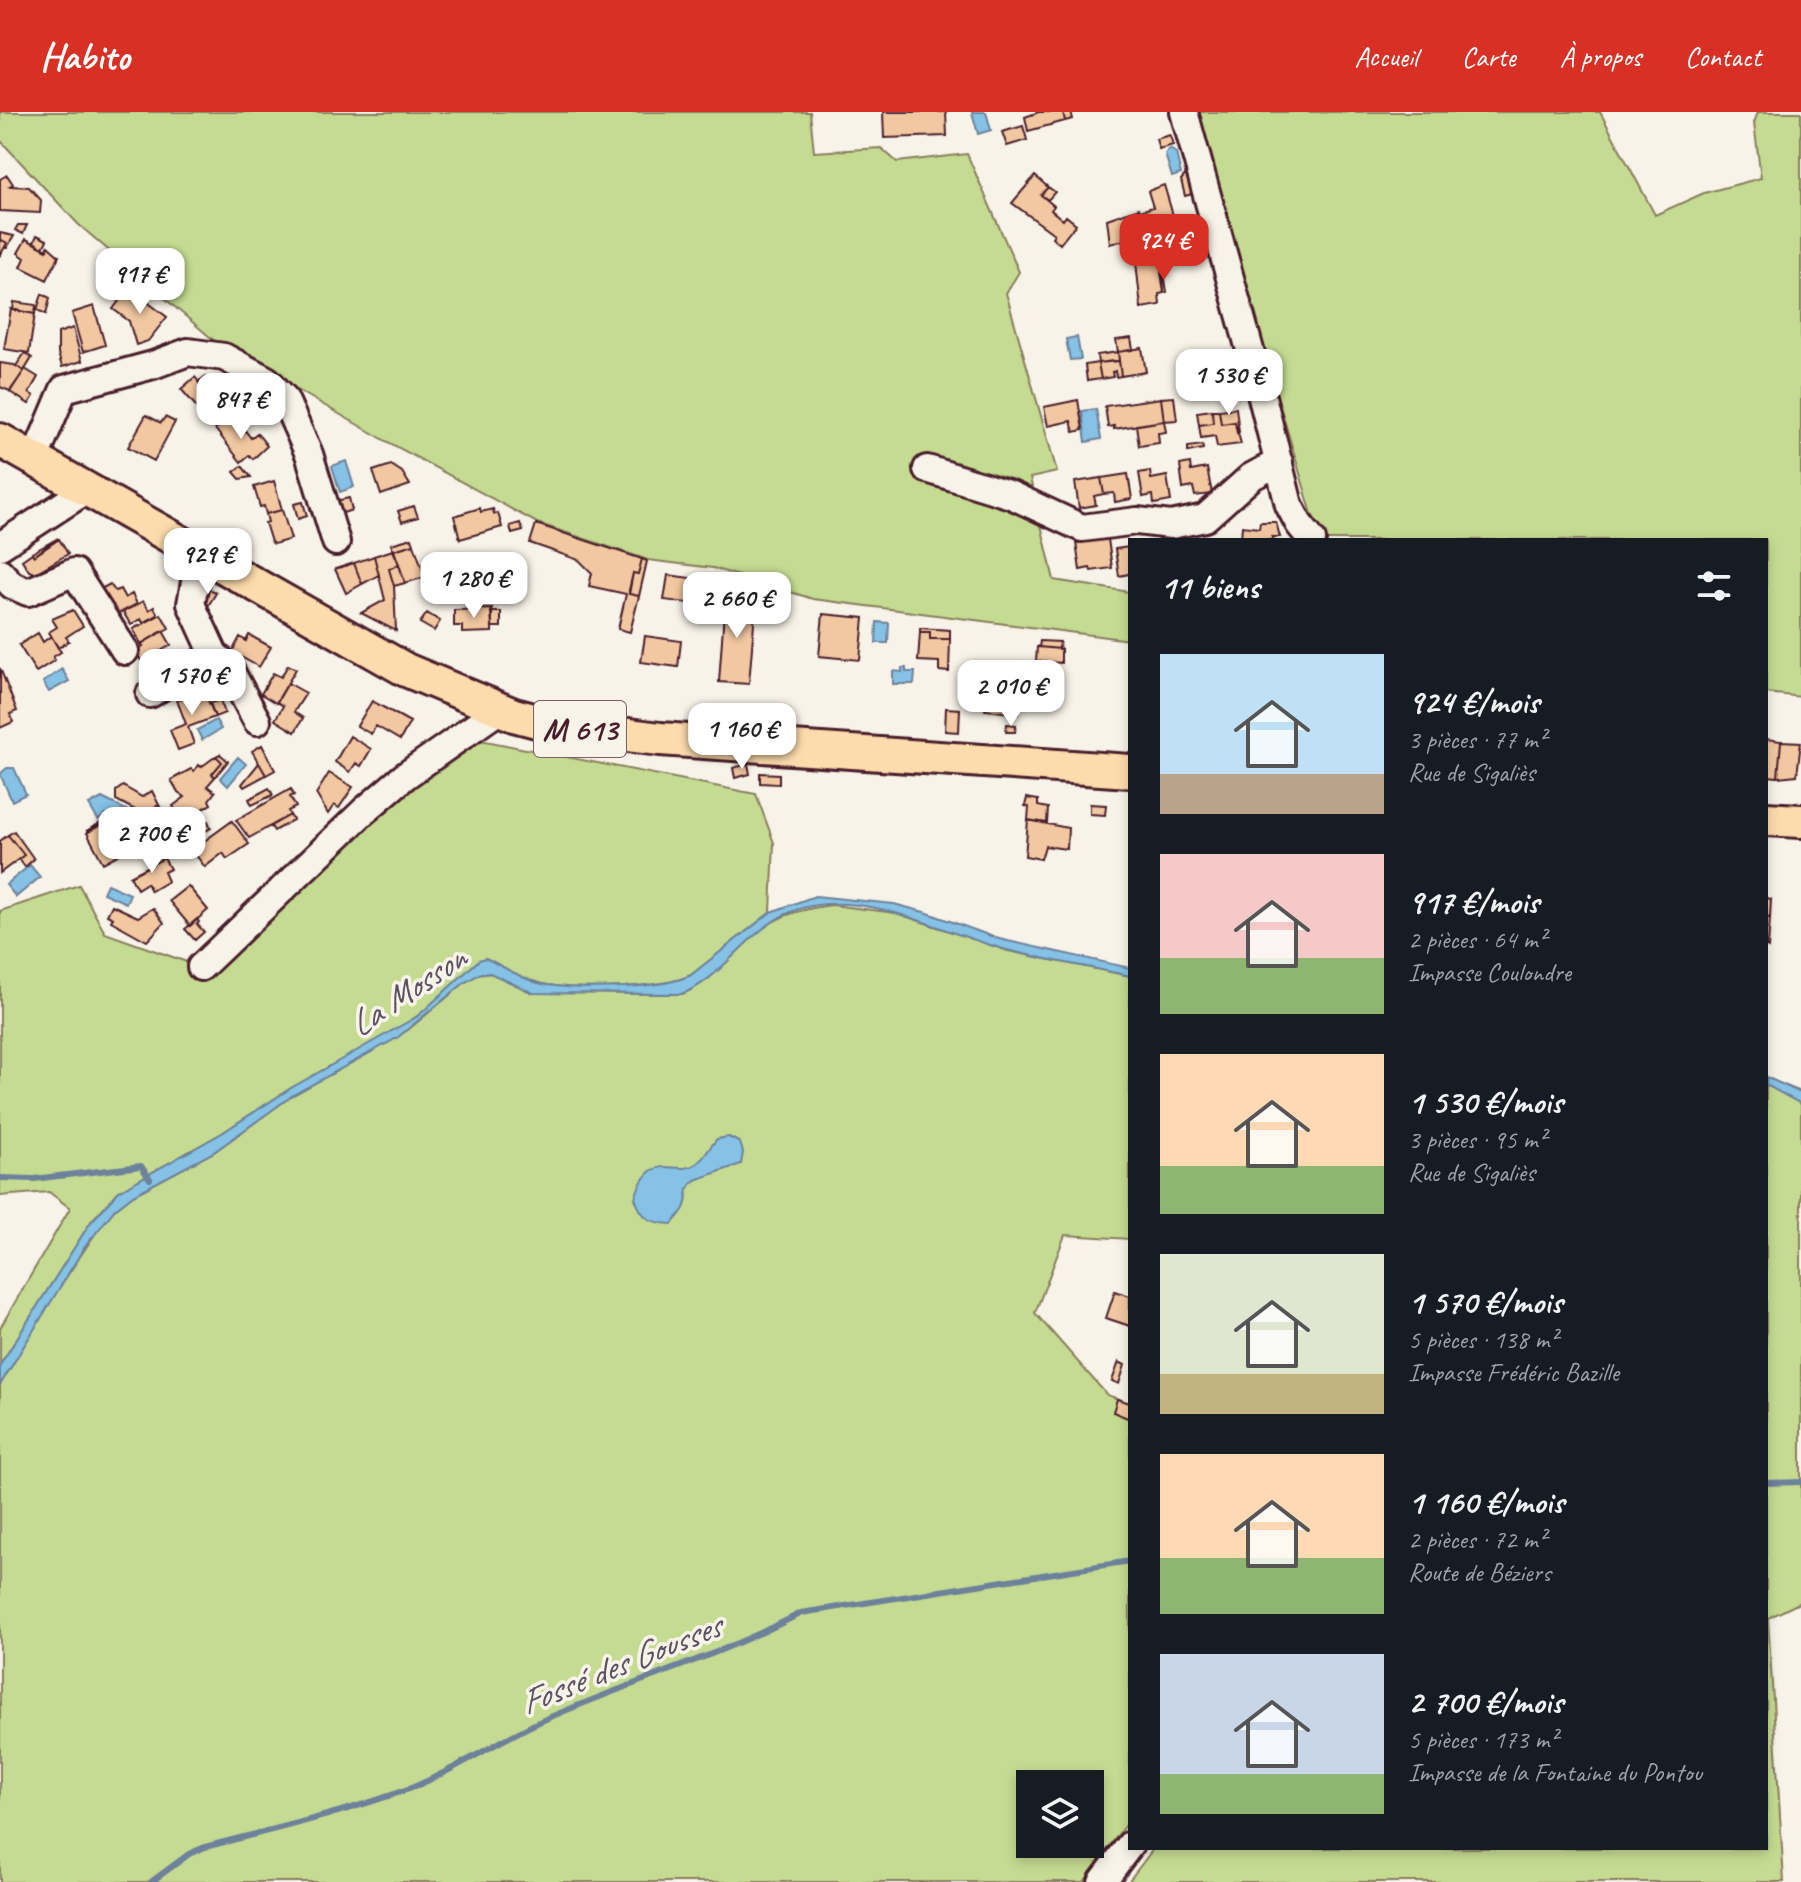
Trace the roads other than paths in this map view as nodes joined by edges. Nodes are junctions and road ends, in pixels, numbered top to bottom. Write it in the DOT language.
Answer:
graph roads {
  1 [pos="1184,112"];
  2 [pos="0,440"];
  3 [pos="34,460"];
  4 [pos="1279,462"];
  5 [pos="927,469"];
  6 [pos="86,490"];
  7 [pos="1310,538"];
  8 [pos="336,542"];
  9 [pos="0,546"];
  10 [pos="200,554"];
  11 [pos="0,572"];
  12 [pos="125,651"];
  13 [pos="214,654"];
  14 [pos="150,694"];
  15 [pos="499,710"];
  16 [pos="257,721"];
  17 [pos="1128,771"];
  18 [pos="1768,819"];
  19 [pos="1801,821"];
  20 [pos="201,967"];
  21 [pos="1128,1848"];
  22 [pos="1102,1882"];
  1 -- 4 [label="street"];
  2 -- 3 [label="main road, M 613"];
  3 -- 6 [label="main road, M 613"];
  3 -- 8 [label="street"];
  4 -- 5 [label="street"];
  4 -- 7 [label="street"];
  6 -- 9 [label="street"];
  6 -- 10 [label="main road, M 613"];
  10 -- 13 [label="street"];
  10 -- 15 [label="main road, M 613"];
  11 -- 12 [label="street"];
  13 -- 14 [label="street"];
  13 -- 16 [label="street"];
  15 -- 17 [label="main road, M 613"];
  15 -- 20 [label="street"];
  18 -- 19 [label="main road"];
  21 -- 22 [label="street"];
}
